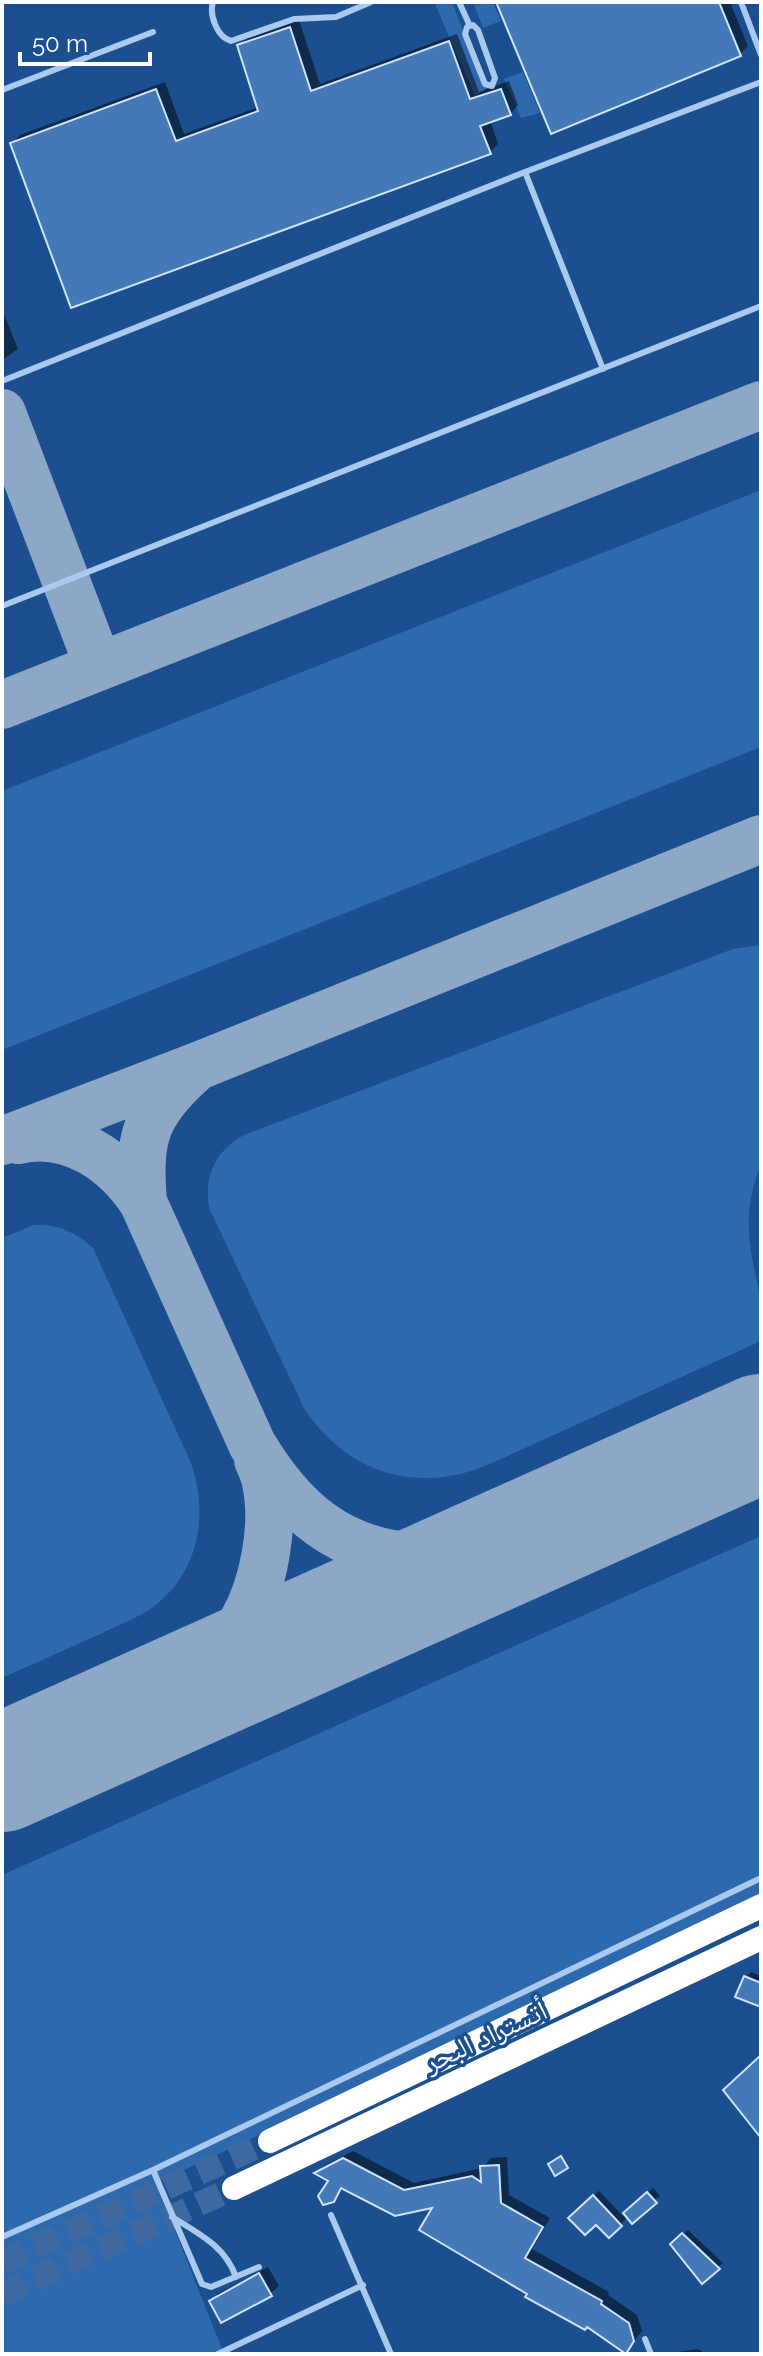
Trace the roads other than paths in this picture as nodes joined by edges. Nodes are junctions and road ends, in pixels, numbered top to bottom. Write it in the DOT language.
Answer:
graph roads {
  1 [pos="213,2"];
  2 [pos="371,2"];
  3 [pos="459,2"];
  4 [pos="741,2"];
  5 [pos="470,26"];
  6 [pos="153,32"];
  7 [pos="761,55"];
  8 [pos="761,82"];
  9 [pos="2,90"];
  10 [pos="525,172"];
  11 [pos="761,306"];
  12 [pos="603,369"];
  13 [pos="2,381"];
  14 [pos="2,606"];
  15 [pos="761,1878"];
  16 [pos="761,1906"];
  17 [pos="761,1938"];
  18 [pos="270,2141"];
  19 [pos="153,2170"];
  20 [pos="234,2188"];
  21 [pos="331,2215"];
  22 [pos="172,2217"];
  23 [pos="2,2237"];
  24 [pos="259,2267"];
  25 [pos="236,2277"];
  26 [pos="363,2285"];
  27 [pos="645,2339"];
  28 [pos="218,2354"];
  29 [pos="391,2354"];
  30 [pos="651,2354"];
  1 -- 2 [label="lane"];
  3 -- 5 [label="lane"];
  4 -- 7 [label="lane"];
  5 -- 5 [label="lane"];
  6 -- 9 [label="lane"];
  8 -- 10 [label="lane"];
  10 -- 12 [label="lane"];
  10 -- 13 [label="lane"];
  11 -- 12 [label="lane"];
  12 -- 14 [label="lane"];
  15 -- 19 [label="lane"];
  16 -- 18 [label="highway, أتستراد البحر"];
  17 -- 20 [label="highway, أتستراد البحر"];
  19 -- 22 [label="lane"];
  19 -- 23 [label="lane"];
  21 -- 26 [label="lane"];
  22 -- 25 [label="lane"];
  22 -- 25 [label="lane"];
  24 -- 25 [label="lane"];
  26 -- 28 [label="lane"];
  26 -- 29 [label="lane"];
  27 -- 30 [label="lane"];
}
